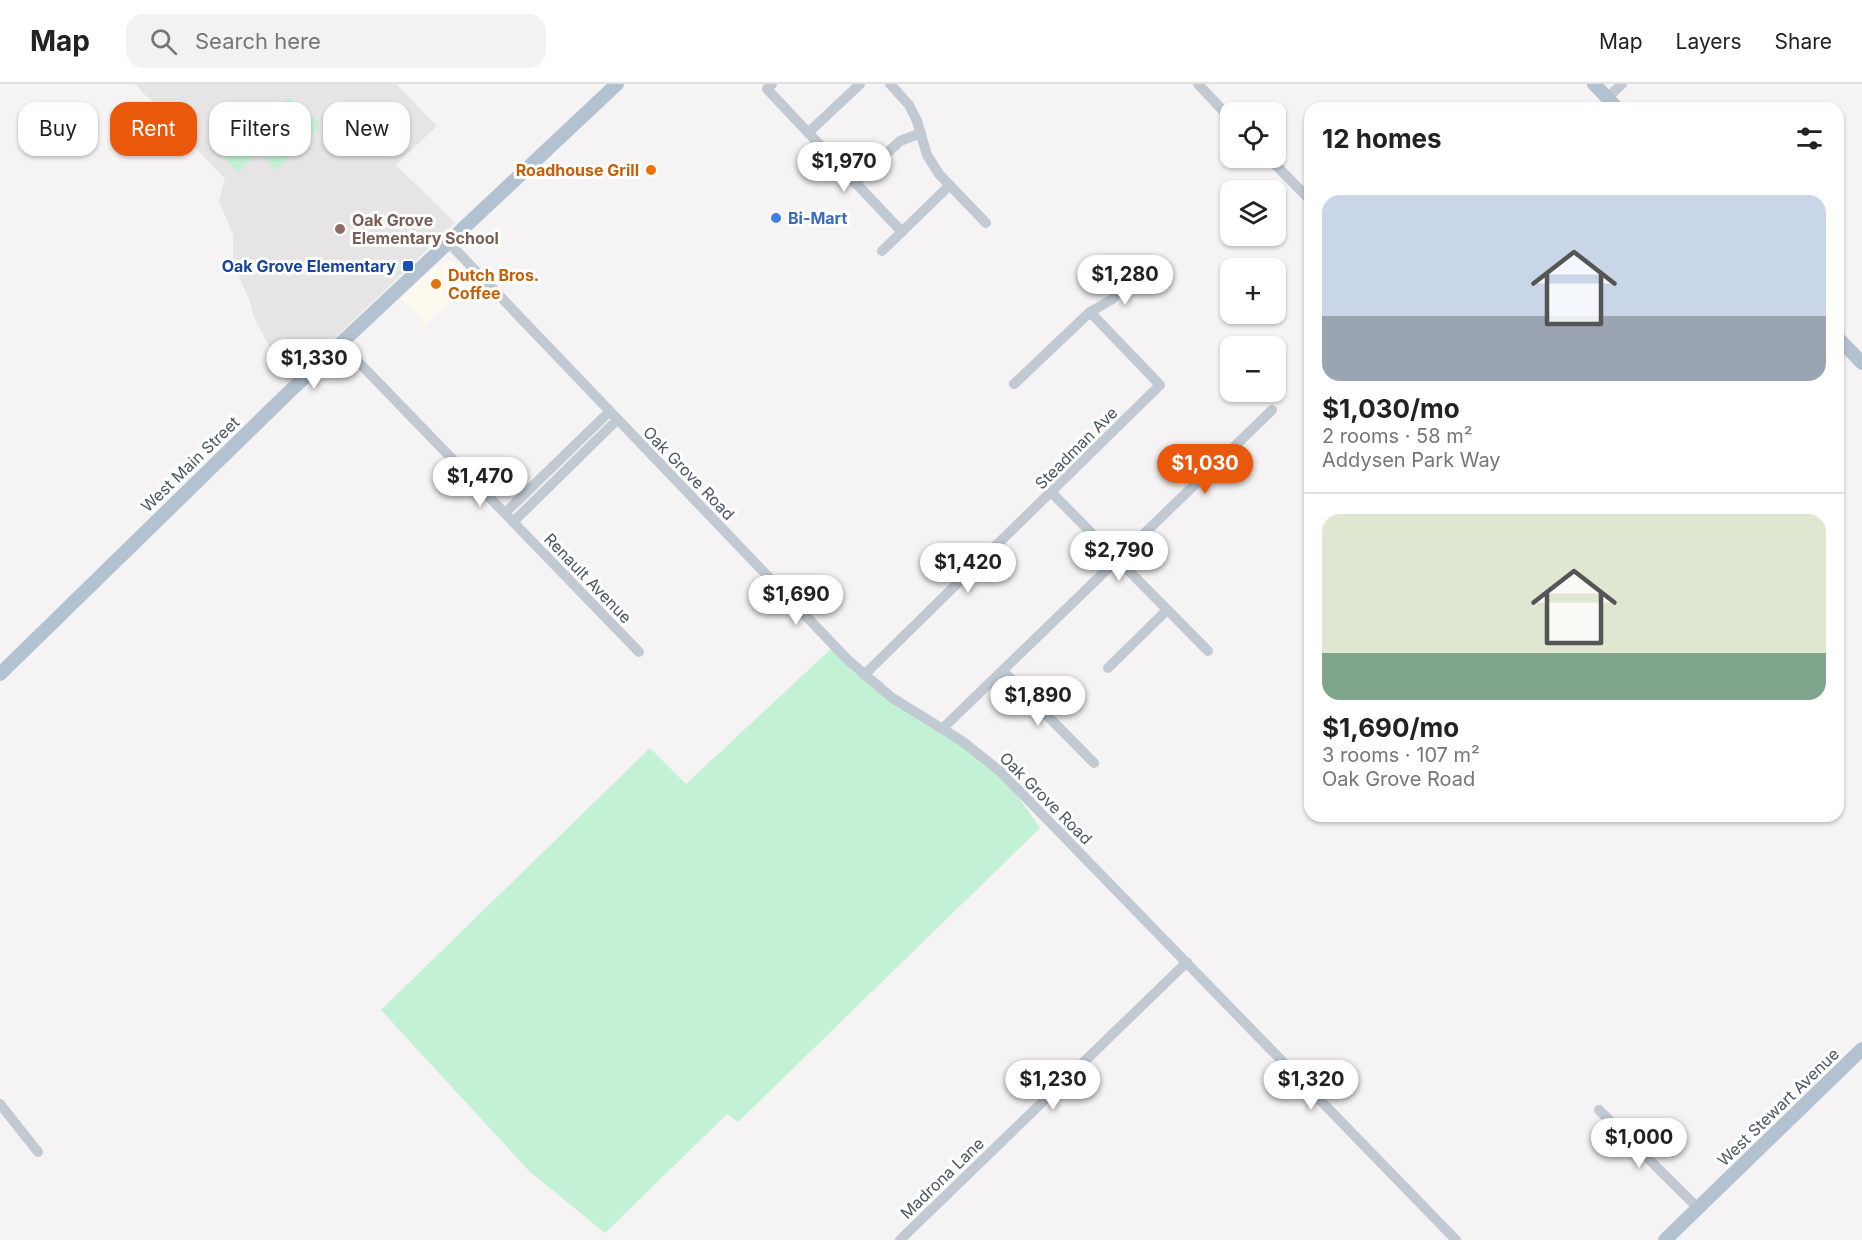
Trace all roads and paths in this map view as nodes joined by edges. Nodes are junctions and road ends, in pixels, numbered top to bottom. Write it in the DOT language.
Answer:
graph roads {
  1 [pos="617,84"];
  2 [pos="860,84"];
  3 [pos="890,84"];
  4 [pos="1198,84"];
  5 [pos="1594,84"];
  6 [pos="1622,84"];
  7 [pos="769,86"];
  8 [pos="1611,102"];
  9 [pos="1613,102"];
  10 [pos="1220,107"];
  11 [pos="808,133"];
  12 [pos="921,133"];
  13 [pos="1279,168"];
  14 [pos="855,183"];
  15 [pos="950,185"];
  16 [pos="1304,194"];
  17 [pos="986,223"];
  18 [pos="902,232"];
  19 [pos="449,243"];
  20 [pos="882,251"];
  21 [pos="1137,273"];
  22 [pos="1090,312"];
  23 [pos="341,344"];
  24 [pos="1844,344"];
  25 [pos="1862,363"];
  26 [pos="1014,384"];
  27 [pos="1272,410"];
  28 [pos="613,416"];
  29 [pos="1052,493"];
  30 [pos="509,517"];
  31 [pos="1118,561"];
  32 [pos="1167,610"];
  33 [pos="1208,651"];
  34 [pos="639,652"];
  35 [pos="1108,668"];
  36 [pos="1003,671"];
  37 [pos="0,674"];
  38 [pos="864,675"];
  39 [pos="943,728"];
  40 [pos="1094,763"];
  41 [pos="1187,962"];
  42 [pos="1862,1049"];
  43 [pos="0,1104"];
  44 [pos="1599,1110"];
  45 [pos="38,1152"];
  46 [pos="1698,1208"];
  47 [pos="900,1240"];
  48 [pos="1456,1240"];
  49 [pos="1665,1240"];
  1 -- 19 [label="main road, West Main Street"];
  2 -- 11 [label="street"];
  3 -- 12 [label="street"];
  4 -- 10 [label="street"];
  5 -- 8 [label="main road"];
  6 -- 9 [label="street"];
  7 -- 11 [label="street"];
  11 -- 14 [label="street"];
  12 -- 14 [label="street"];
  12 -- 15 [label="street"];
  13 -- 16 [label="street"];
  14 -- 18 [label="street"];
  15 -- 17 [label="street"];
  15 -- 18 [label="street"];
  18 -- 20 [label="street"];
  19 -- 23 [label="main road, West Main Street"];
  19 -- 28 [label="street, Oak Grove Road"];
  21 -- 22 [label="street"];
  22 -- 26 [label="street"];
  22 -- 29 [label="street, Steadman Ave"];
  23 -- 30 [label="street, Renault Avenue"];
  23 -- 37 [label="main road, West Main Street"];
  24 -- 25 [label="main road"];
  27 -- 31 [label="street"];
  28 -- 30 [label="street"];
  28 -- 38 [label="street, Oak Grove Road"];
  29 -- 31 [label="street"];
  29 -- 38 [label="street, Steadman Ave"];
  30 -- 34 [label="street, Renault Avenue"];
  31 -- 32 [label="street"];
  31 -- 36 [label="street"];
  32 -- 33 [label="street"];
  32 -- 35 [label="street"];
  36 -- 39 [label="street"];
  36 -- 40 [label="street"];
  38 -- 39 [label="street, Oak Grove Road"];
  39 -- 41 [label="street, Oak Grove Road"];
  41 -- 47 [label="street, Madrona Lane"];
  41 -- 48 [label="street, Oak Grove Road"];
  42 -- 46 [label="main road, West Stewart Avenue"];
  43 -- 45 [label="street"];
  44 -- 46 [label="street"];
  46 -- 49 [label="main road, West Stewart Avenue"];
}
